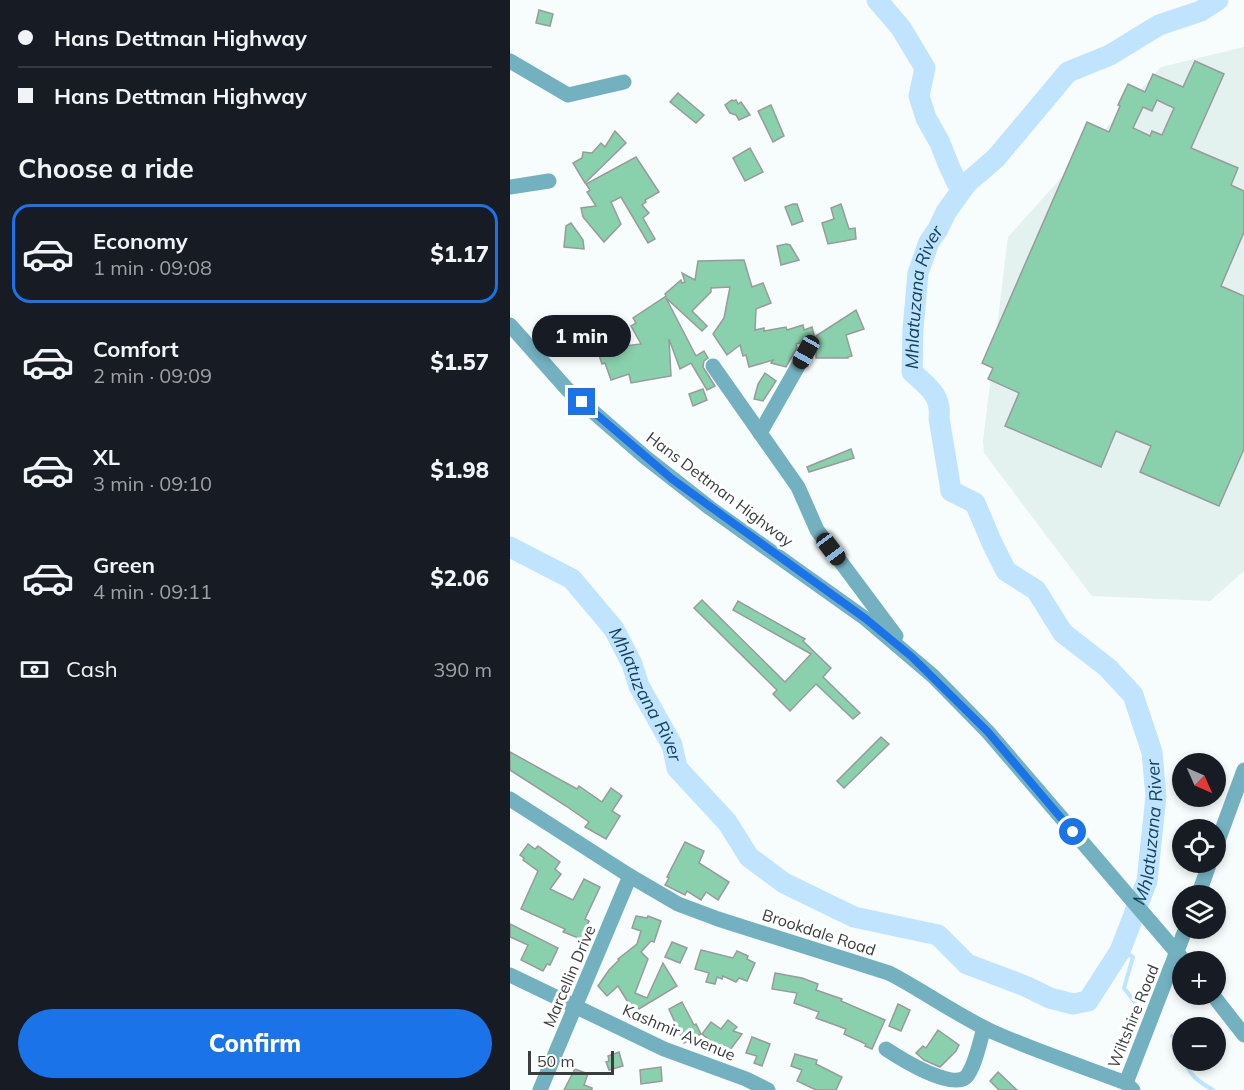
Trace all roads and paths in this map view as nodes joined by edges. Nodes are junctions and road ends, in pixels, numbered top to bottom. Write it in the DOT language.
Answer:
graph roads {
  1 [pos="510,61"];
  2 [pos="624,82"];
  3 [pos="549,181"];
  4 [pos="510,187"];
  5 [pos="510,325"];
  6 [pos="806,352"];
  7 [pos="713,366"];
  8 [pos="760,433"];
  9 [pos="912,657"];
  10 [pos="1244,770"];
  11 [pos="510,800"];
  12 [pos="1226,819"];
  13 [pos="630,876"];
  14 [pos="1176,951"];
  15 [pos="510,975"];
  16 [pos="1172,979"];
  17 [pos="1221,1005"];
  18 [pos="576,1006"];
  19 [pos="984,1028"];
  20 [pos="1244,1035"];
  21 [pos="886,1049"];
  22 [pos="1129,1086"];
  23 [pos="540,1090"];
  24 [pos="768,1090"];
  1 -- 2 [label="street"];
  3 -- 4 [label="street"];
  5 -- 9 [label="street, Hans Dettman Highway"];
  6 -- 8 [label="street"];
  7 -- 8 [label="street"];
  8 -- 9 [label="street"];
  9 -- 14 [label="street, Hans Dettman Highway"];
  10 -- 12 [label="street"];
  11 -- 13 [label="street, Brookdale Road"];
  13 -- 18 [label="street, Marcellin Drive"];
  13 -- 19 [label="street, Brookdale Road"];
  15 -- 18 [label="street, Kashmir Avenue"];
  16 -- 22 [label="street, Wiltshire Road"];
  17 -- 20 [label="street"];
  18 -- 23 [label="street, Marcellin Drive"];
  18 -- 24 [label="street, Kashmir Avenue"];
  19 -- 21 [label="street"];
  19 -- 22 [label="street, Brookdale Road"];
}
